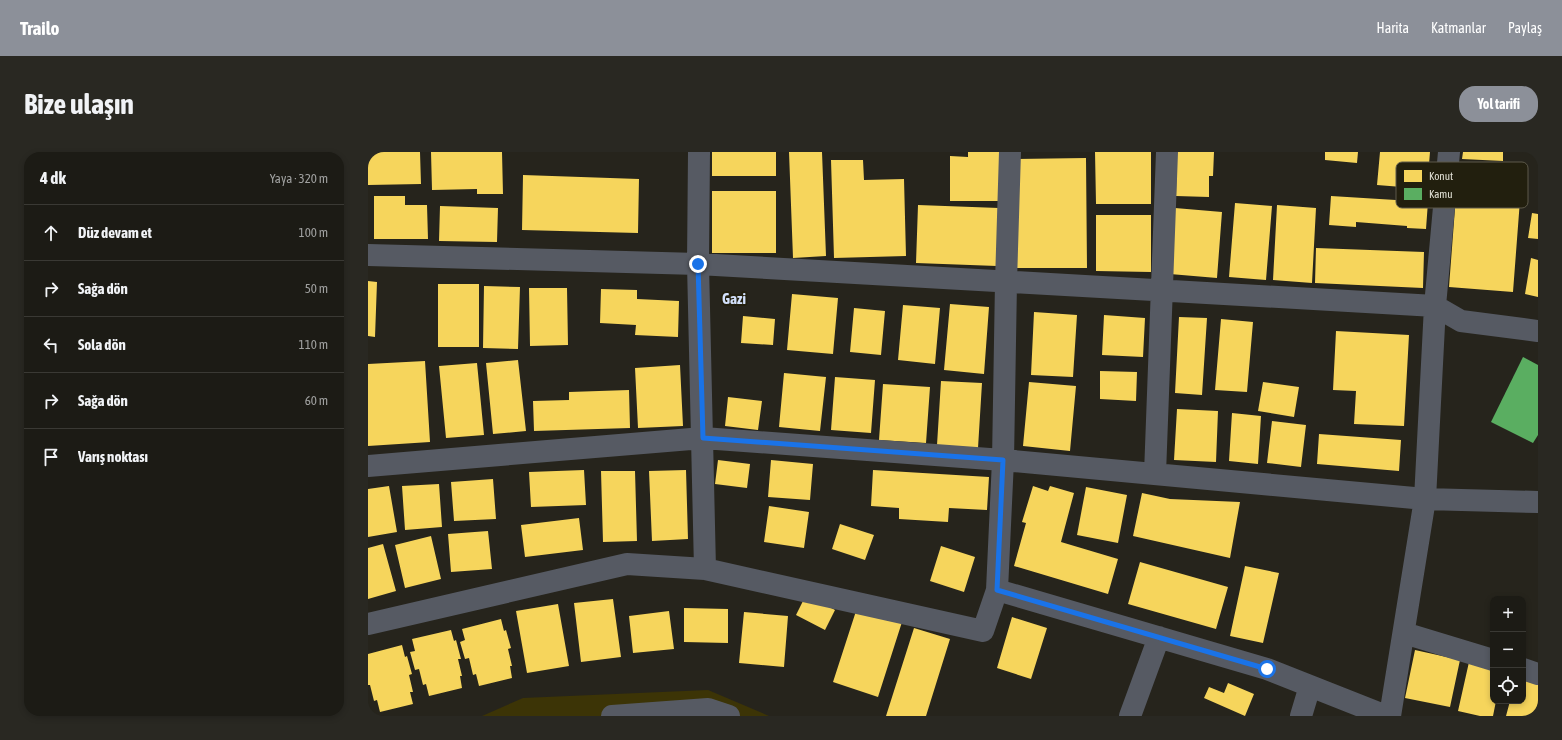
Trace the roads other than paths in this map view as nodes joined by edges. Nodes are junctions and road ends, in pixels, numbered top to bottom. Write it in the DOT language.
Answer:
graph roads {
  1 [pos="699,152"];
  2 [pos="1010,152"];
  3 [pos="1167,152"];
  4 [pos="1449,152"];
  5 [pos="1448,162"];
  6 [pos="1444,208"];
  7 [pos="368,255"];
  8 [pos="698,264"];
  9 [pos="1006,282"];
  10 [pos="1162,291"];
  11 [pos="1435,306"];
  12 [pos="1538,331"];
  13 [pos="703,438"];
  14 [pos="1003,460"];
  15 [pos="368,466"];
  16 [pos="1155,474"];
  17 [pos="1425,499"];
  18 [pos="1538,502"];
  19 [pos="705,569"];
  20 [pos="997,590"];
  21 [pos="368,624"];
  22 [pos="1404,632"];
  23 [pos="1159,637"];
  24 [pos="1490,659"];
  25 [pos="1526,670"];
  26 [pos="1538,674"];
  27 [pos="1310,686"];
  28 [pos="612,716"];
  29 [pos="729,716"];
  30 [pos="1130,716"];
  31 [pos="1301,716"];
  32 [pos="1386,716"];
  33 [pos="1390,716"];
  1 -- 8 [label="street"];
  2 -- 9 [label="street"];
  3 -- 10 [label="street"];
  4 -- 5 [label="street"];
  6 -- 11 [label="street"];
  7 -- 8 [label="street"];
  8 -- 9 [label="street"];
  8 -- 13 [label="street"];
  9 -- 10 [label="street"];
  9 -- 14 [label="street"];
  10 -- 11 [label="street"];
  10 -- 16 [label="street"];
  11 -- 12 [label="street"];
  11 -- 17 [label="street"];
  13 -- 14 [label="street"];
  13 -- 15 [label="street"];
  13 -- 19 [label="street"];
  14 -- 16 [label="street"];
  14 -- 20 [label="street"];
  16 -- 17 [label="street"];
  17 -- 18 [label="street"];
  17 -- 22 [label="street"];
  19 -- 20 [label="street"];
  19 -- 21 [label="street"];
  20 -- 23 [label="street"];
  22 -- 24 [label="street"];
  22 -- 33 [label="street"];
  23 -- 27 [label="street"];
  23 -- 30 [label="street"];
  25 -- 26 [label="street"];
  27 -- 31 [label="street"];
  27 -- 32 [label="street"];
  28 -- 29 [label="street"];
}
